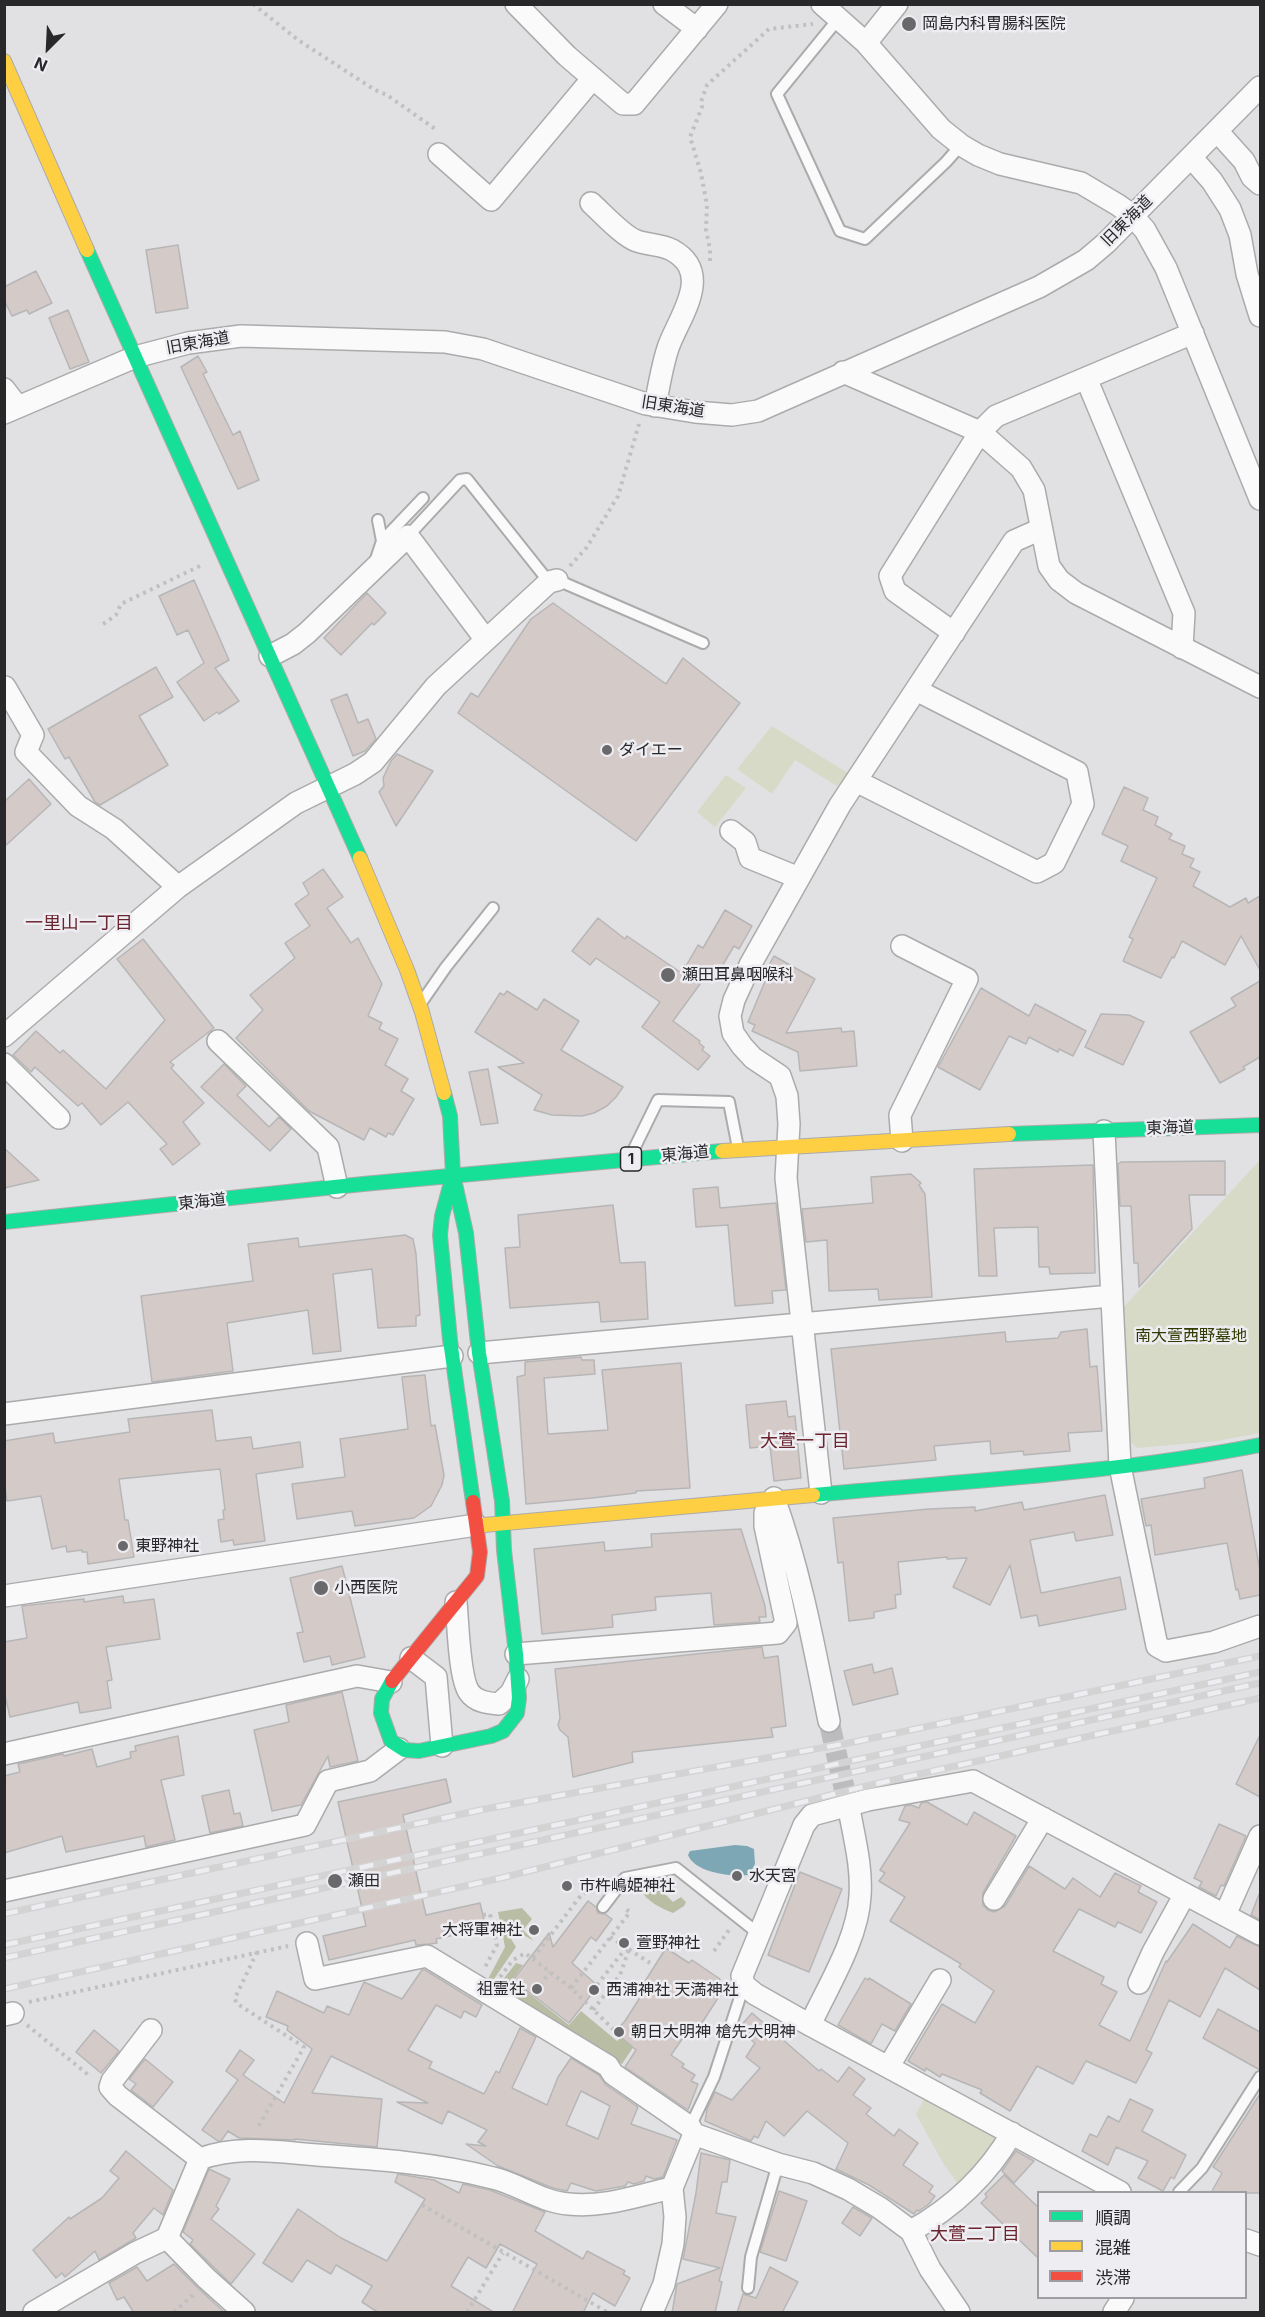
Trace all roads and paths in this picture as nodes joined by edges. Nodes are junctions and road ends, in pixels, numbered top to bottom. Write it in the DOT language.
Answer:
graph roads {
  1 [pos="253,4"];
  2 [pos="516,4"];
  3 [pos="664,4"];
  4 [pos="717,4"];
  5 [pos="897,4"];
  6 [pos="830,17"];
  7 [pos="696,29"];
  8 [pos="866,43"];
  9 [pos="4,61"];
  10 [pos="593,78"];
  11 [pos="1260,87"];
  12 [pos="438,131"];
  13 [pos="1217,131"];
  14 [pos="961,145"];
  15 [pos="440,154"];
  16 [pos="1191,157"];
  17 [pos="1260,184"];
  18 [pos="591,203"];
  19 [pos="1132,215"];
  20 [pos="710,270"];
  21 [pos="1260,316"];
  22 [pos="1193,333"];
  23 [pos="135,357"];
  24 [pos="843,372"];
  25 [pos="1086,378"];
  26 [pos="4,389"];
  27 [pos="650,405"];
  28 [pos="11,410"];
  29 [pos="980,432"];
  30 [pos="423,498"];
  31 [pos="1260,499"];
  32 [pos="378,520"];
  33 [pos="1041,529"];
  34 [pos="408,536"];
  35 [pos="382,541"];
  36 [pos="225,557"];
  37 [pos="372,571"];
  38 [pos="553,581"];
  39 [pos="103,624"];
  40 [pos="954,633"];
  41 [pos="486,640"];
  42 [pos="704,643"];
  43 [pos="1182,648"];
  44 [pos="270,656"];
  45 [pos="5,687"];
  46 [pos="1260,687"];
  47 [pos="916,690"];
  48 [pos="856,781"];
  49 [pos="329,787"];
  50 [pos="731,831"];
  51 [pos="799,878"];
  52 [pos="178,886"];
  53 [pos="493,908"];
  54 [pos="902,946"];
  55 [pos="420,1005"];
  56 [pos="8,1026"];
  57 [pos="218,1041"];
  58 [pos="4,1064"];
  59 [pos="59,1118"];
  60 [pos="1260,1125"];
  61 [pos="1104,1131"];
  62 [pos="902,1141"];
  63 [pos="788,1147"];
  64 [pos="738,1150"];
  65 [pos="629,1159"];
  66 [pos="453,1175"];
  67 [pos="337,1187"];
  68 [pos="4,1222"];
  69 [pos="1110,1296"];
  70 [pos="803,1324"];
  71 [pos="479,1353"];
  72 [pos="452,1356"];
  73 [pos="4,1414"];
  74 [pos="1260,1445"];
  75 [pos="1120,1466"];
  76 [pos="821,1493"];
  77 [pos="774,1498"];
  78 [pos="503,1523"];
  79 [pos="476,1525"];
  80 [pos="4,1596"];
  81 [pos="456,1602"];
  82 [pos="1260,1626"];
  83 [pos="516,1654"];
  84 [pos="411,1658"];
  85 [pos="518,1679"];
  86 [pos="391,1682"];
  87 [pos="829,1721"];
  88 [pos="442,1746"];
  89 [pos="399,1749"];
  90 [pos="4,1754"];
  91 [pos="850,1814"];
  92 [pos="1042,1818"];
  93 [pos="1260,1836"];
  94 [pos="571,1885"];
  95 [pos="598,1888"];
  96 [pos="4,1891"];
  97 [pos="1185,1894"];
  98 [pos="610,1897"];
  99 [pos="994,1899"];
  100 [pos="603,1907"];
  101 [pos="483,1915"];
  102 [pos="1225,1915"];
  103 [pos="738,1918"];
  104 [pos="759,1934"];
  105 [pos="1260,1934"];
  106 [pos="610,1937"];
  107 [pos="307,1943"];
  108 [pos="497,1945"];
  109 [pos="627,1948"];
  110 [pos="257,1951"];
  111 [pos="714,1951"];
  112 [pos="533,1958"];
  113 [pos="650,1963"];
  114 [pos="550,1972"];
  115 [pos="940,1980"];
  116 [pos="1139,1983"];
  117 [pos="540,1985"];
  118 [pos="597,1985"];
  119 [pos="744,1985"];
  120 [pos="571,1988"];
  121 [pos="488,1993"];
  122 [pos="593,2010"];
  123 [pos="9,2014"];
  124 [pos="810,2025"];
  125 [pos="613,2029"];
  126 [pos="151,2030"];
  127 [pos="889,2066"];
  128 [pos="1260,2078"];
  129 [pos="110,2087"];
  130 [pos="692,2131"];
  131 [pos="1012,2133"];
  132 [pos="245,2150"];
  133 [pos="200,2159"];
  134 [pos="778,2164"];
  135 [pos="672,2188"];
  136 [pos="1116,2191"];
  137 [pos="1181,2191"];
  138 [pos="422,2205"];
  139 [pos="910,2231"];
  140 [pos="167,2238"];
  141 [pos="503,2253"];
  142 [pos="206,2278"];
  143 [pos="748,2288"];
  144 [pos="1122,2299"];
  145 [pos="34,2313"];
  146 [pos="174,2313"];
  147 [pos="244,2313"];
  148 [pos="467,2313"];
  149 [pos="607,2313"];
  150 [pos="652,2313"];
  151 [pos="959,2313"];
  152 [pos="1114,2313"];
  1 -- 12 [label="path"];
  2 -- 10 [label="street"];
  3 -- 7 [label="street"];
  4 -- 7 [label="street"];
  5 -- 8 [label="street"];
  6 -- 8 [label="street"];
  6 -- 14 [label="lane"];
  6 -- 20 [label="path"];
  7 -- 10 [label="street"];
  8 -- 14 [label="street"];
  9 -- 23 [label="main road"];
  10 -- 15 [label="street"];
  11 -- 13 [label="street, 旧東海道"];
  13 -- 16 [label="street, 旧東海道"];
  13 -- 17 [label="street"];
  14 -- 19 [label="street"];
  16 -- 19 [label="street, 旧東海道"];
  16 -- 21 [label="street"];
  18 -- 27 [label="street"];
  19 -- 22 [label="street"];
  19 -- 24 [label="street, 旧東海道"];
  22 -- 25 [label="street"];
  22 -- 31 [label="street"];
  23 -- 27 [label="street, 旧東海道"];
  23 -- 28 [label="street, 旧東海道"];
  23 -- 36 [label="main road"];
  24 -- 27 [label="street, 旧東海道"];
  24 -- 29 [label="street"];
  25 -- 29 [label="street"];
  25 -- 43 [label="street"];
  26 -- 28 [label="street"];
  27 -- 38 [label="path"];
  29 -- 33 [label="street"];
  29 -- 40 [label="street"];
  30 -- 35 [label="lane"];
  32 -- 35 [label="lane"];
  33 -- 40 [label="street"];
  33 -- 43 [label="street"];
  34 -- 37 [label="street"];
  34 -- 38 [label="lane"];
  34 -- 41 [label="street"];
  35 -- 37 [label="lane"];
  36 -- 39 [label="path"];
  36 -- 44 [label="main road"];
  37 -- 44 [label="street"];
  38 -- 41 [label="street"];
  38 -- 42 [label="lane"];
  40 -- 47 [label="street"];
  41 -- 49 [label="street"];
  43 -- 46 [label="street"];
  44 -- 49 [label="main road"];
  45 -- 52 [label="street"];
  47 -- 48 [label="street"];
  47 -- 48 [label="street"];
  48 -- 51 [label="street"];
  49 -- 52 [label="street"];
  49 -- 55 [label="main road"];
  50 -- 51 [label="street"];
  51 -- 63 [label="street"];
  52 -- 56 [label="street"];
  53 -- 55 [label="lane"];
  54 -- 62 [label="street"];
  55 -- 66 [label="main road"];
  57 -- 67 [label="street"];
  58 -- 59 [label="street"];
  60 -- 61 [label="main road, 東海道 / 1"];
  61 -- 62 [label="main road, 東海道 / 1"];
  61 -- 69 [label="street"];
  62 -- 63 [label="main road, 東海道 / 1"];
  63 -- 64 [label="main road, 東海道 / 1"];
  63 -- 70 [label="street"];
  64 -- 65 [label="main road, 東海道 / 1"];
  64 -- 65 [label="lane"];
  65 -- 66 [label="main road, 東海道 / 1"];
  66 -- 67 [label="main road, 東海道 / 1"];
  66 -- 71 [label="main road"];
  66 -- 72 [label="main road"];
  67 -- 68 [label="main road, 東海道 / 1"];
  69 -- 70 [label="street"];
  69 -- 75 [label="street"];
  70 -- 71 [label="street"];
  70 -- 76 [label="street"];
  71 -- 78 [label="main road"];
  72 -- 73 [label="street"];
  72 -- 79 [label="main road"];
  74 -- 75 [label="main road"];
  75 -- 76 [label="main road"];
  75 -- 82 [label="street"];
  76 -- 77 [label="main road"];
  77 -- 78 [label="main road"];
  77 -- 83 [label="street"];
  77 -- 87 [label="street"];
  78 -- 79 [label="main road"];
  78 -- 83 [label="main road"];
  79 -- 80 [label="street"];
  79 -- 81 [label="main road"];
  81 -- 84 [label="main road"];
  81 -- 85 [label="street"];
  83 -- 85 [label="main road"];
  84 -- 86 [label="main road"];
  84 -- 88 [label="street"];
  85 -- 88 [label="main road"];
  86 -- 89 [label="main road"];
  86 -- 90 [label="street"];
  88 -- 89 [label="main road"];
  89 -- 96 [label="street"];
  91 -- 124 [label="street"];
  92 -- 97 [label="street"];
  92 -- 99 [label="street"];
  92 -- 104 [label="street"];
  93 -- 102 [label="street"];
  94 -- 95 [label="path"];
  95 -- 98 [label="path"];
  95 -- 112 [label="path"];
  97 -- 102 [label="street"];
  97 -- 116 [label="street"];
  98 -- 100 [label="lane"];
  98 -- 103 [label="lane"];
  98 -- 106 [label="path"];
  101 -- 108 [label="path"];
  102 -- 105 [label="street"];
  103 -- 104 [label="lane"];
  103 -- 111 [label="path"];
  104 -- 119 [label="street"];
  106 -- 109 [label="path"];
  106 -- 120 [label="path"];
  107 -- 110 [label="path"];
  107 -- 121 [label="street"];
  109 -- 113 [label="path"];
  109 -- 118 [label="path"];
  109 -- 122 [label="path"];
  110 -- 123 [label="path"];
  110 -- 132 [label="path"];
  112 -- 114 [label="path"];
  112 -- 121 [label="path"];
  114 -- 117 [label="path"];
  114 -- 120 [label="path"];
  115 -- 127 [label="street"];
  119 -- 124 [label="street"];
  119 -- 130 [label="lane"];
  120 -- 122 [label="path"];
  121 -- 130 [label="street"];
  122 -- 125 [label="path"];
  123 -- 129 [label="path"];
  124 -- 127 [label="street"];
  126 -- 129 [label="street"];
  127 -- 131 [label="street"];
  128 -- 137 [label="lane"];
  129 -- 133 [label="street"];
  130 -- 134 [label="street"];
  130 -- 135 [label="street"];
  131 -- 136 [label="street"];
  131 -- 139 [label="street"];
  132 -- 133 [label="street"];
  132 -- 135 [label="street"];
  133 -- 140 [label="street"];
  134 -- 139 [label="street"];
  134 -- 143 [label="lane"];
  135 -- 150 [label="street"];
  138 -- 141 [label="path"];
  139 -- 151 [label="street"];
  140 -- 142 [label="street"];
  140 -- 145 [label="street"];
  141 -- 148 [label="path"];
  141 -- 149 [label="path"];
  142 -- 146 [label="path"];
  142 -- 147 [label="street"];
  144 -- 152 [label="street"];
}
